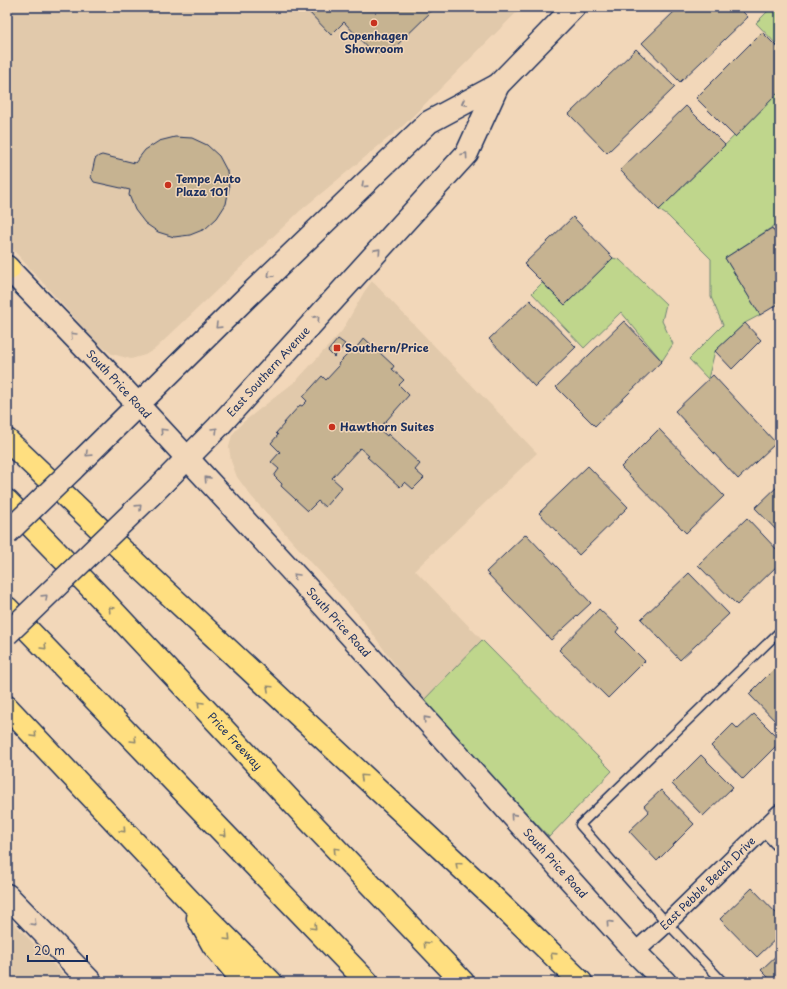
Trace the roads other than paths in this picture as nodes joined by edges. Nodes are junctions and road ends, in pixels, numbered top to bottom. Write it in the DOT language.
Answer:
graph roads {
  1 [pos="574,7"];
  2 [pos="498,85"];
  3 [pos="8,268"];
  4 [pos="138,405"];
  5 [pos="7,440"];
  6 [pos="187,458"];
  7 [pos="7,500"];
  8 [pos="7,533"];
  9 [pos="7,608"];
  10 [pos="780,631"];
  11 [pos="7,634"];
  12 [pos="7,707"];
  13 [pos="780,813"];
  14 [pos="766,828"];
  15 [pos="780,843"];
  16 [pos="7,895"];
  17 [pos="190,901"];
  18 [pos="667,923"];
  19 [pos="635,952"];
  20 [pos="91,982"];
  21 [pos="244,982"];
  22 [pos="270,982"];
  23 [pos="367,982"];
  24 [pos="463,982"];
  25 [pos="581,982"];
  26 [pos="665,982"];
  27 [pos="724,982"];
  1 -- 2 [label="main road, East Southern Avenue"];
  2 -- 4 [label="main road, East Southern Avenue, one-way"];
  6 -- 2 [label="main road, East Southern Avenue, one-way"];
  4 -- 3 [label="main road, South Price Road, one-way"];
  6 -- 4 [label="main road, South Price Road, one-way"];
  4 -- 8 [label="main road, East Southern Avenue, one-way, bridge"];
  25 -- 5 [label="highway, one-way"];
  11 -- 6 [label="main road, East Southern Avenue, one-way, bridge"];
  19 -- 6 [label="main road, South Price Road, one-way"];
  24 -- 7 [label="highway, Price Freeway, one-way"];
  9 -- 23 [label="highway, one-way"];
  10 -- 18 [label="lane"];
  12 -- 17 [label="highway, one-way"];
  13 -- 14 [label="street, East Pebble Beach Drive"];
  14 -- 15 [label="street"];
  14 -- 18 [label="street, East Pebble Beach Drive"];
  16 -- 20 [label="main road, one-way"];
  17 -- 21 [label="highway"];
  17 -- 22 [label="highway, one-way"];
  18 -- 19 [label="street, East Pebble Beach Drive"];
  18 -- 27 [label="lane"];
  19 -- 26 [label="main road, South Price Road"];
}
